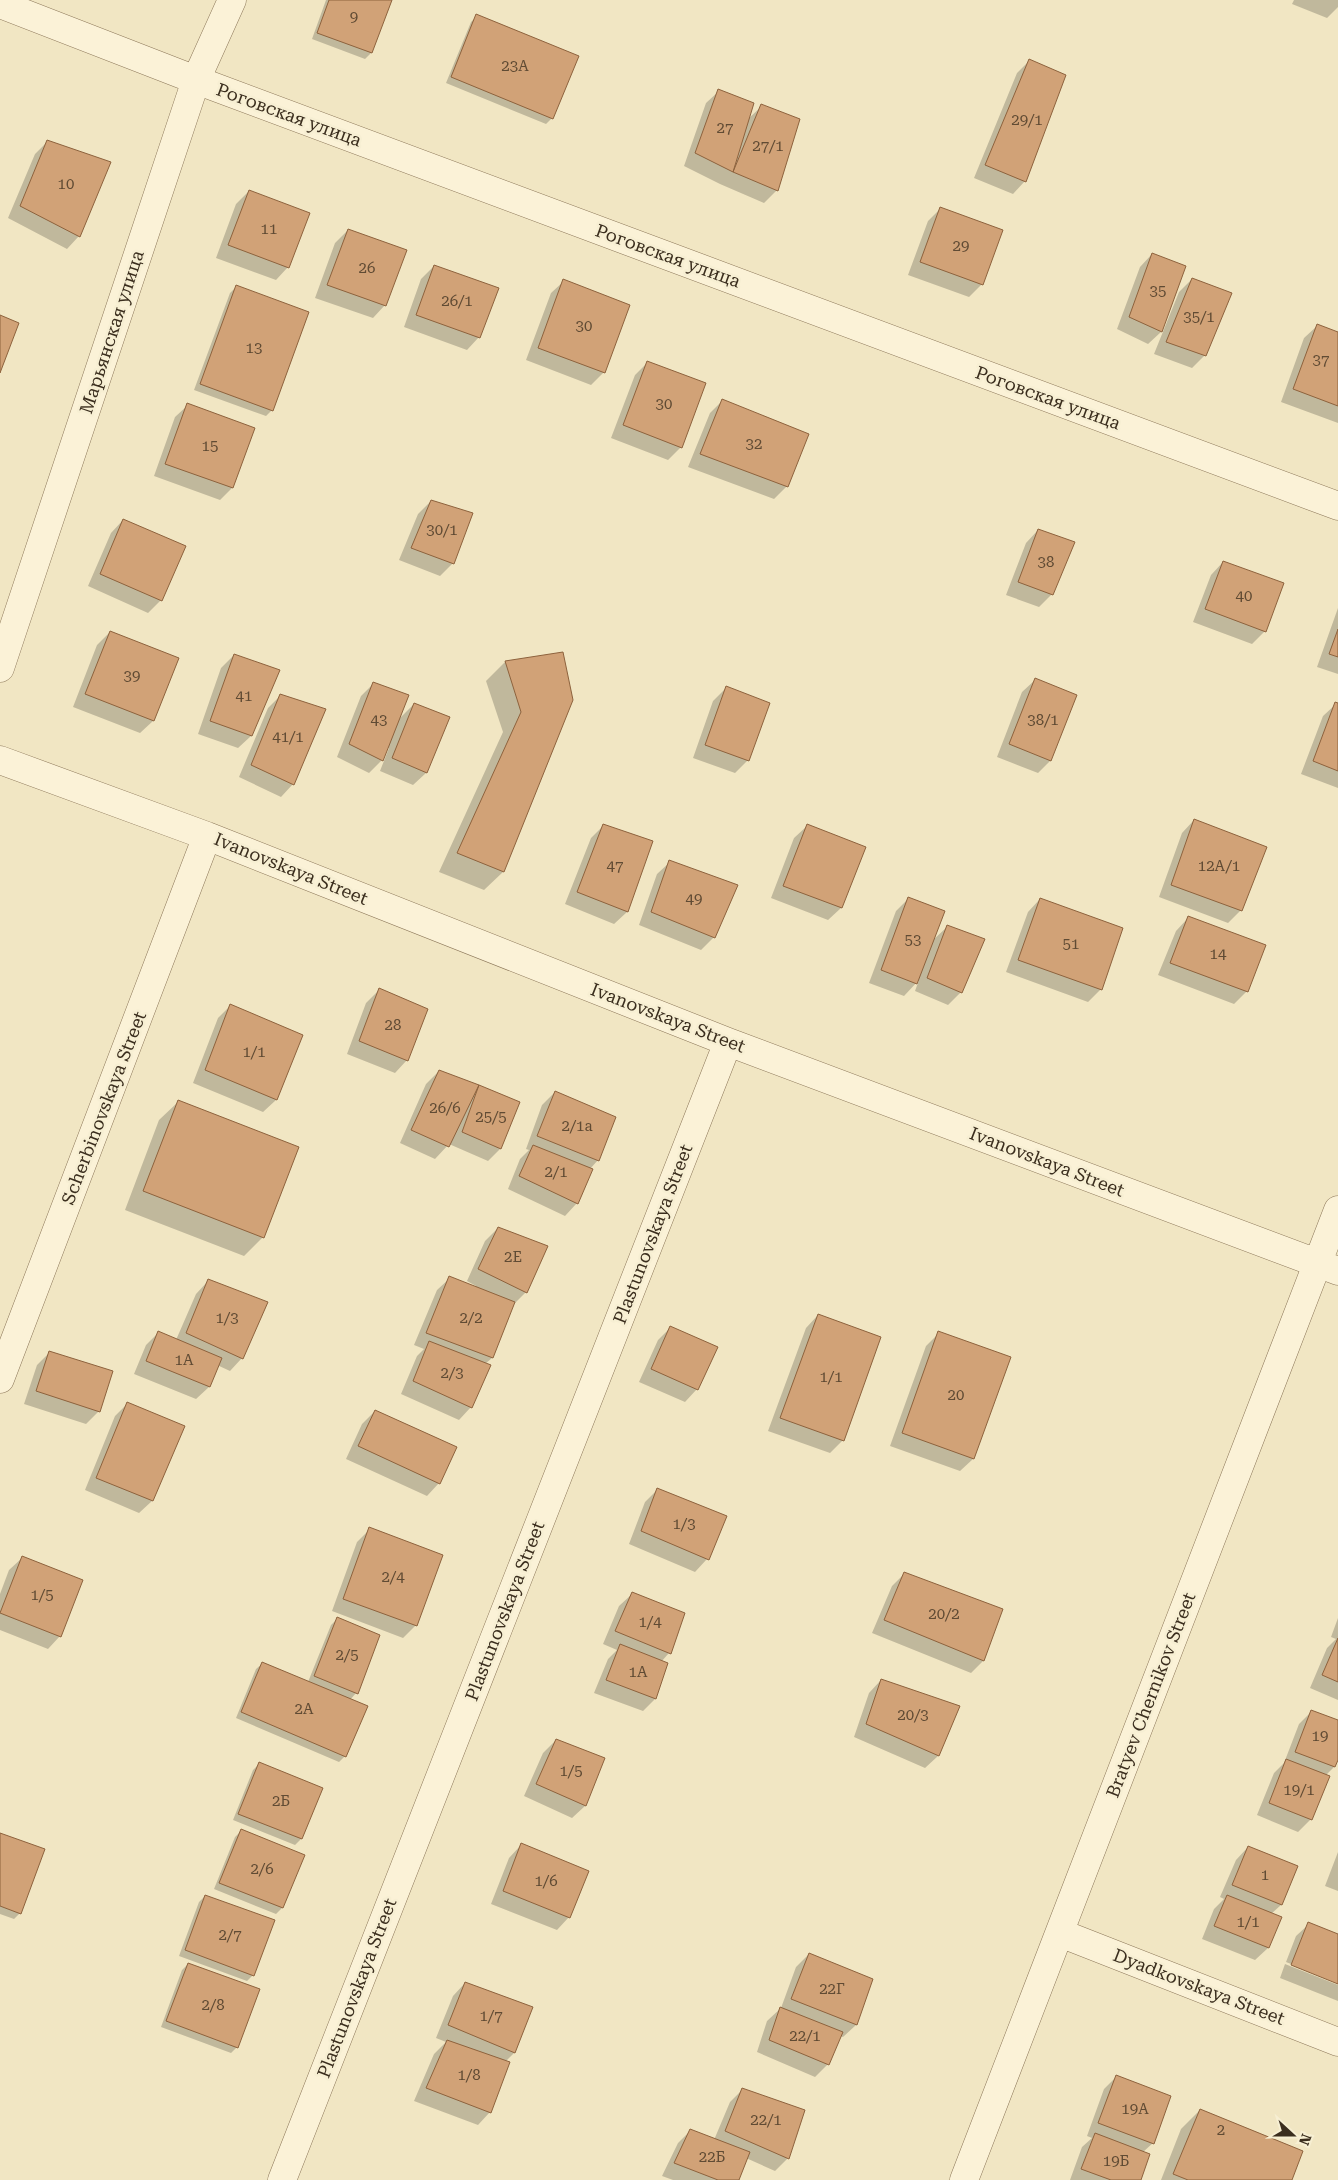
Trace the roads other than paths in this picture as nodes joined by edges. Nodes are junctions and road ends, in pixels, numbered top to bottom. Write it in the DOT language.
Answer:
graph roads {
  1 [pos="232,0"];
  2 [pos="0,4"];
  3 [pos="196,80"];
  4 [pos="1338,506"];
  5 [pos="0,668"];
  6 [pos="0,760"];
  7 [pos="207,836"];
  8 [pos="728,1042"];
  9 [pos="1338,1210"];
  10 [pos="1328,1267"];
  11 [pos="0,1380"];
  12 [pos="1060,1933"];
  13 [pos="1338,2042"];
  14 [pos="282,2180"];
  15 [pos="964,2180"];
  1 -- 3 [label="street, Марьянская улица"];
  2 -- 3 [label="street, Роговская улица"];
  3 -- 4 [label="street, Роговская улица"];
  3 -- 5 [label="street, Марьянская улица"];
  6 -- 7 [label="street, Ivanovskaya Street"];
  7 -- 8 [label="street, Ivanovskaya Street"];
  7 -- 11 [label="street, Scherbinovskaya Street"];
  8 -- 10 [label="street, Ivanovskaya Street"];
  8 -- 14 [label="street, Plastunovskaya Street"];
  9 -- 10 [label="street, Bratyev Chernikov Street"];
  10 -- 12 [label="street, Bratyev Chernikov Street"];
  12 -- 13 [label="street, Dyadkovskaya Street"];
  12 -- 15 [label="street, Bratyev Chernikov Street"];
}
